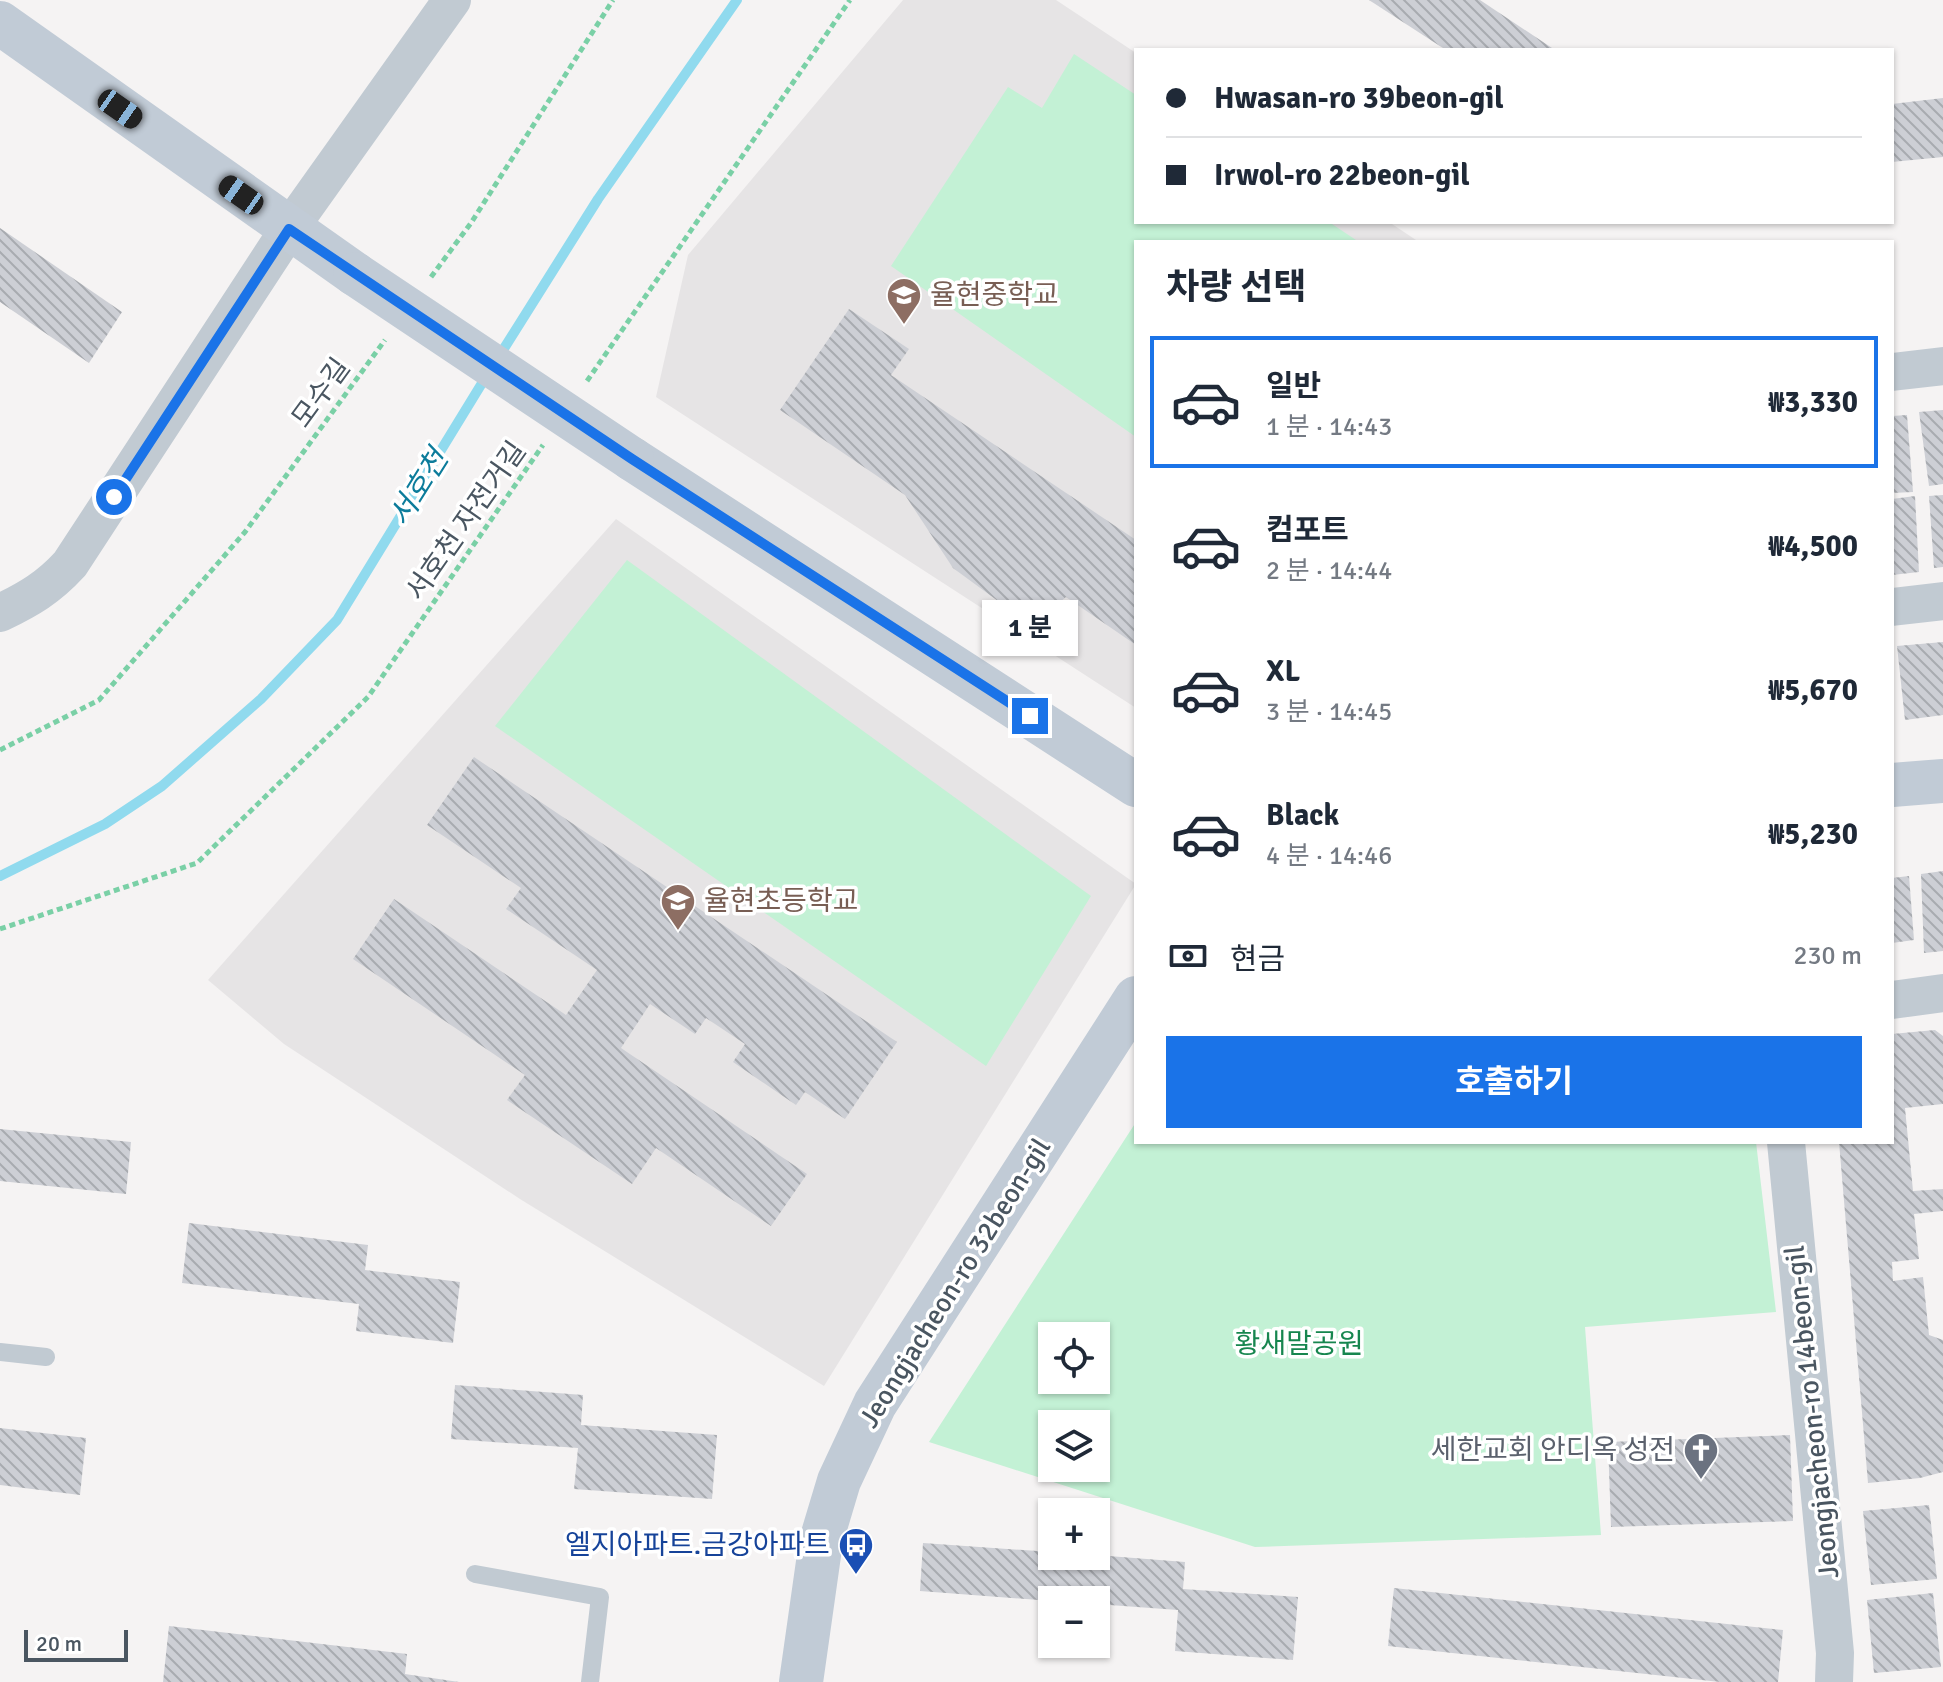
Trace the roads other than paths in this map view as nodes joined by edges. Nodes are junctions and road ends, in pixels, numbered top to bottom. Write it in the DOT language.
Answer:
graph roads {
  1 [pos="452,0"];
  2 [pos="0,23"];
  3 [pos="289,229"];
  4 [pos="1943,366"];
  5 [pos="1894,372"];
  6 [pos="1943,601"];
  7 [pos="1894,607"];
  8 [pos="0,613"];
  9 [pos="1943,781"];
  10 [pos="1134,784"];
  11 [pos="1894,785"];
  12 [pos="1943,993"];
  13 [pos="1894,1000"];
  14 [pos="1134,1001"];
  15 [pos="1786,1144"];
  16 [pos="0,1352"];
  17 [pos="46,1357"];
  18 [pos="475,1574"];
  19 [pos="590,1682"];
  20 [pos="801,1682"];
  21 [pos="1834,1682"];
  1 -- 3 [label="street"];
  2 -- 3 [label="street"];
  3 -- 8 [label="street"];
  3 -- 10 [label="street, bridge"];
  4 -- 5 [label="street"];
  6 -- 7 [label="street"];
  9 -- 11 [label="street"];
  12 -- 13 [label="street"];
  14 -- 20 [label="street, Jeongjacheon-ro 32beon-gil"];
  15 -- 21 [label="street, Jeongjacheon-ro 14beon-gil"];
  16 -- 17 [label="lane"];
  18 -- 19 [label="lane"];
}
